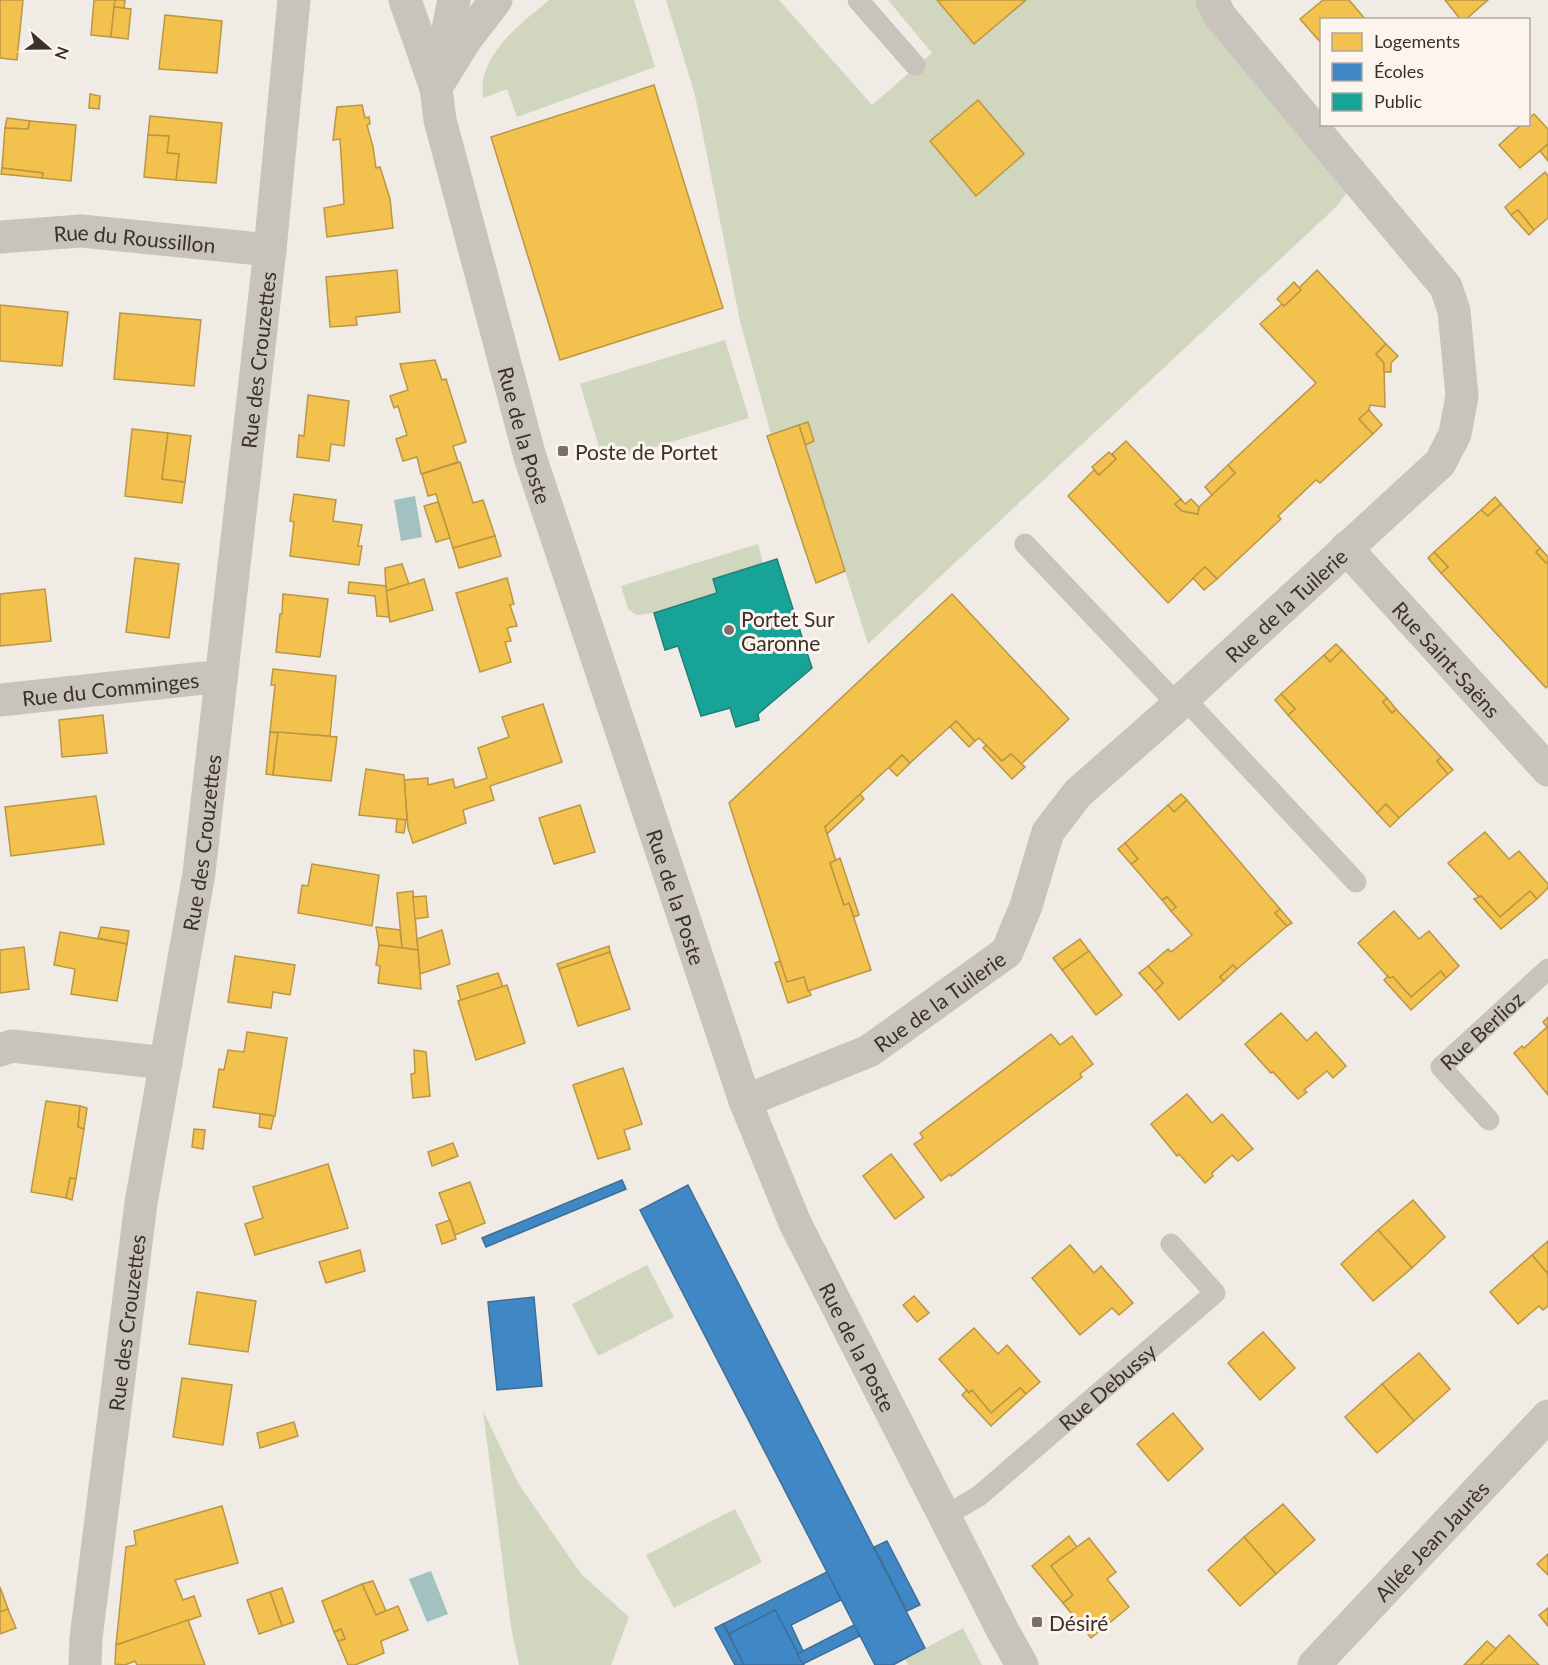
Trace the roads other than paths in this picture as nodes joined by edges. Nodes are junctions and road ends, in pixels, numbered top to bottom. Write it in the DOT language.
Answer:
graph roads {
  1 [pos="405,0"];
  2 [pos="454,0"];
  3 [pos="496,0"];
  4 [pos="858,0"];
  5 [pos="1212,0"];
  6 [pos="297,5"];
  7 [pos="915,65"];
  8 [pos="436,88"];
  9 [pos="0,237"];
  10 [pos="270,250"];
  11 [pos="1025,544"];
  12 [pos="1346,549"];
  13 [pos="221,679"];
  14 [pos="0,700"];
  15 [pos="1181,702"];
  16 [pos="1548,770"];
  17 [pos="1356,882"];
  18 [pos="1548,969"];
  19 [pos="0,1050"];
  20 [pos="166,1063"];
  21 [pos="745,1101"];
  22 [pos="1489,1120"];
  23 [pos="1171,1244"];
  24 [pos="1548,1416"];
  25 [pos="945,1516"];
  26 [pos="85,1665"];
  27 [pos="1022,1665"];
  28 [pos="1314,1665"];
  1 -- 8 [label="street, Rue de la Poste"];
  2 -- 8 [label="street, Rue de la Poste"];
  3 -- 8 [label="street"];
  4 -- 7 [label="lane"];
  5 -- 12 [label="street, Rue de la Tuilerie"];
  6 -- 10 [label="street, Rue des Crouzettes"];
  8 -- 21 [label="street, Rue de la Poste"];
  9 -- 10 [label="street, Rue du Roussillon"];
  10 -- 13 [label="street, Rue des Crouzettes"];
  11 -- 15 [label="lane"];
  12 -- 15 [label="street, Rue de la Tuilerie"];
  12 -- 16 [label="street, Rue Saint-Saëns"];
  13 -- 14 [label="street, Rue du Comminges"];
  13 -- 20 [label="street, Rue des Crouzettes"];
  15 -- 17 [label="lane"];
  15 -- 21 [label="street, Rue de la Tuilerie"];
  18 -- 22 [label="lane, Rue Berlioz"];
  19 -- 20 [label="street"];
  20 -- 26 [label="street, Rue des Crouzettes"];
  21 -- 25 [label="street, Rue de la Poste"];
  23 -- 25 [label="lane, Rue Debussy"];
  24 -- 28 [label="street, Allée Jean Jaurès"];
  25 -- 27 [label="street, Rue de la Poste"];
}
